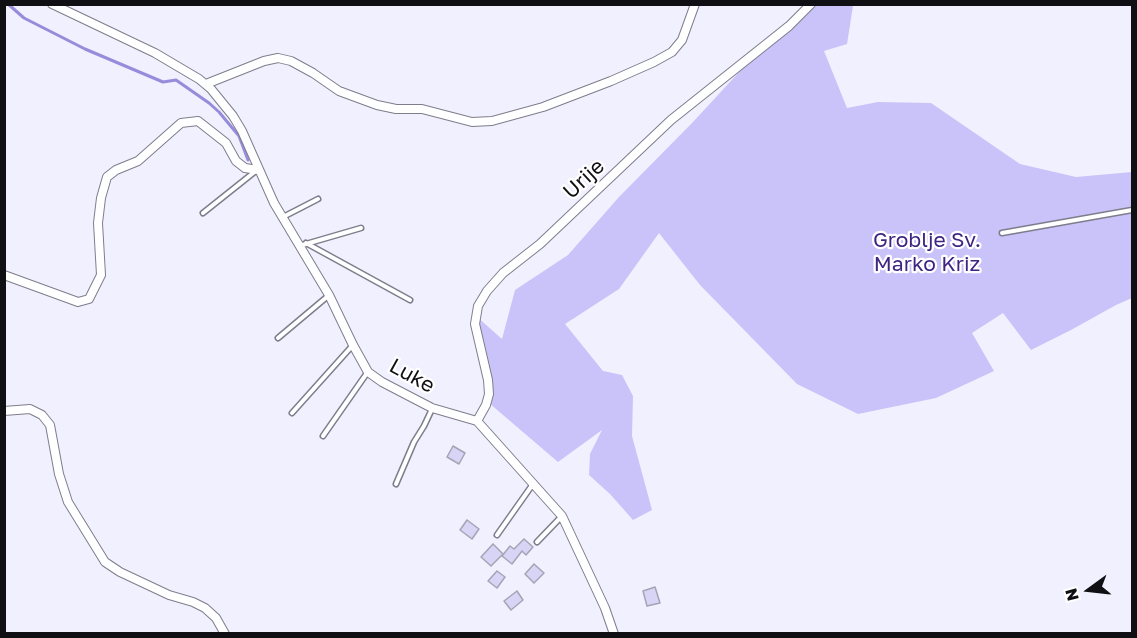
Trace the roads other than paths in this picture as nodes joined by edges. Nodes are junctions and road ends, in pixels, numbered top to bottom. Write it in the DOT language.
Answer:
graph roads {
  1 [pos="51,4"];
  2 [pos="694,4"];
  3 [pos="811,4"];
  4 [pos="206,84"];
  5 [pos="258,170"];
  6 [pos="318,200"];
  7 [pos="1132,210"];
  8 [pos="204,213"];
  9 [pos="282,217"];
  10 [pos="361,228"];
  11 [pos="1002,233"];
  12 [pos="303,245"];
  13 [pos="4,275"];
  14 [pos="329,295"];
  15 [pos="410,300"];
  16 [pos="278,338"];
  17 [pos="352,345"];
  18 [pos="368,372"];
  19 [pos="432,408"];
  20 [pos="4,411"];
  21 [pos="292,413"];
  22 [pos="477,421"];
  23 [pos="323,436"];
  24 [pos="533,483"];
  25 [pos="396,484"];
  26 [pos="562,516"];
  27 [pos="497,535"];
  28 [pos="537,542"];
  29 [pos="225,633"];
  30 [pos="614,633"];
  1 -- 4 [label="street, Luke"];
  2 -- 4 [label="street"];
  3 -- 22 [label="street, Urije"];
  4 -- 5 [label="street, Luke"];
  5 -- 8 [label="lane"];
  5 -- 9 [label="street, Luke"];
  5 -- 13 [label="street"];
  6 -- 9 [label="lane"];
  7 -- 11 [label="lane"];
  9 -- 12 [label="street, Luke"];
  10 -- 12 [label="lane"];
  12 -- 14 [label="street, Luke"];
  12 -- 15 [label="lane"];
  14 -- 16 [label="lane"];
  14 -- 17 [label="street, Luke"];
  17 -- 18 [label="street, Luke"];
  17 -- 21 [label="lane"];
  18 -- 19 [label="street, Luke"];
  18 -- 23 [label="lane"];
  19 -- 22 [label="street, Luke"];
  19 -- 25 [label="lane"];
  20 -- 29 [label="street"];
  22 -- 24 [label="street"];
  24 -- 26 [label="street"];
  24 -- 27 [label="lane"];
  26 -- 28 [label="lane"];
  26 -- 30 [label="street"];
}
